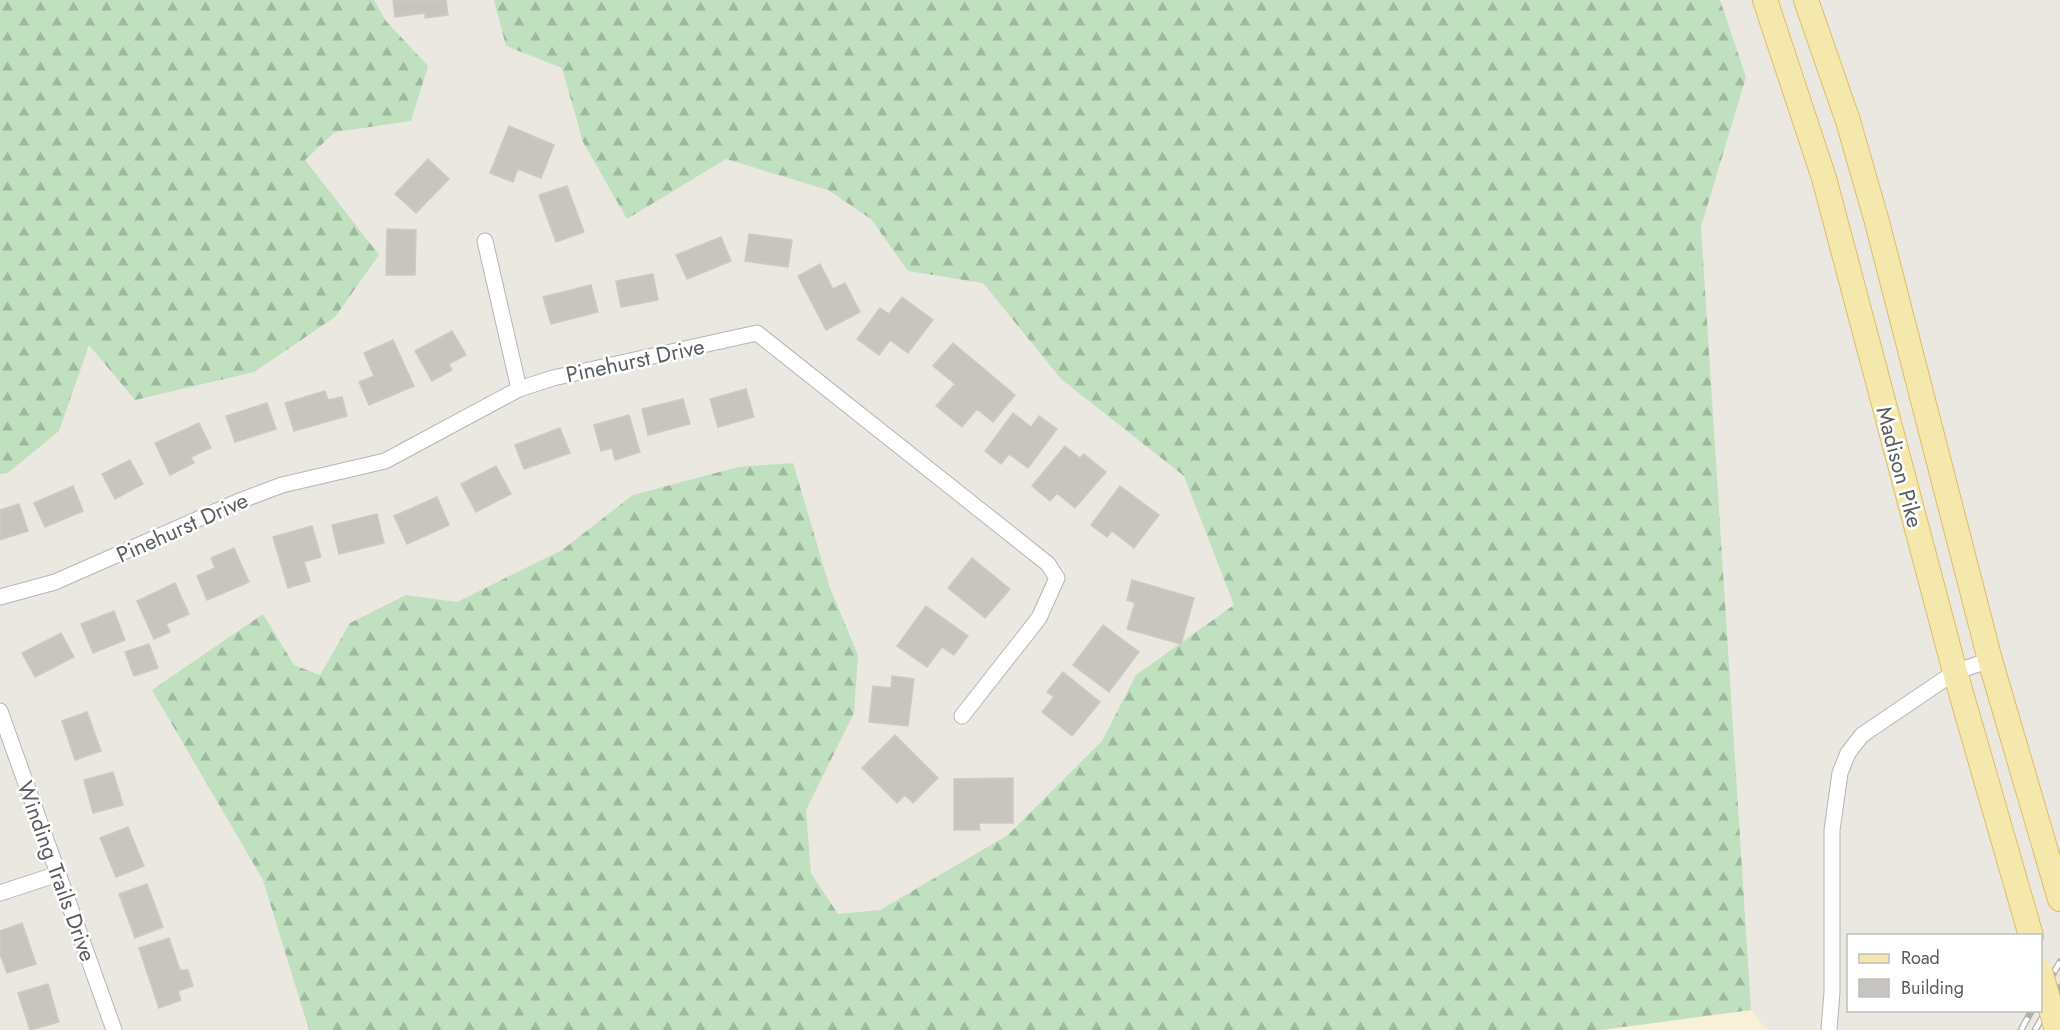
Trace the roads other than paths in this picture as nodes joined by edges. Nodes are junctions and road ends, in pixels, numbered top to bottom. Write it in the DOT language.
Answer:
graph roads {
  1 [pos="1765,0"];
  2 [pos="1806,0"];
  3 [pos="485,241"];
  4 [pos="519,389"];
  5 [pos="0,597"];
  6 [pos="1990,660"];
  7 [pos="1955,672"];
  8 [pos="0,711"];
  9 [pos="962,716"];
  10 [pos="58,874"];
  11 [pos="0,893"];
  12 [pos="2060,899"];
  13 [pos="2030,934"];
  14 [pos="2042,978"];
  15 [pos="114,1030"];
  16 [pos="1829,1030"];
  17 [pos="2057,1030"];
  1 -- 7 [label="main road, Madison Pike"];
  2 -- 6 [label="main road, Madison Pike"];
  3 -- 4 [label="street"];
  4 -- 5 [label="street, Pinehurst Drive"];
  4 -- 9 [label="street, Pinehurst Drive"];
  6 -- 7 [label="street"];
  6 -- 12 [label="main road, Madison Pike"];
  7 -- 13 [label="main road, Madison Pike"];
  7 -- 16 [label="street"];
  8 -- 10 [label="street, Winding Trails Drive"];
  10 -- 11 [label="street"];
  10 -- 15 [label="street, Winding Trails Drive"];
  14 -- 17 [label="main road, bridge"];
}
